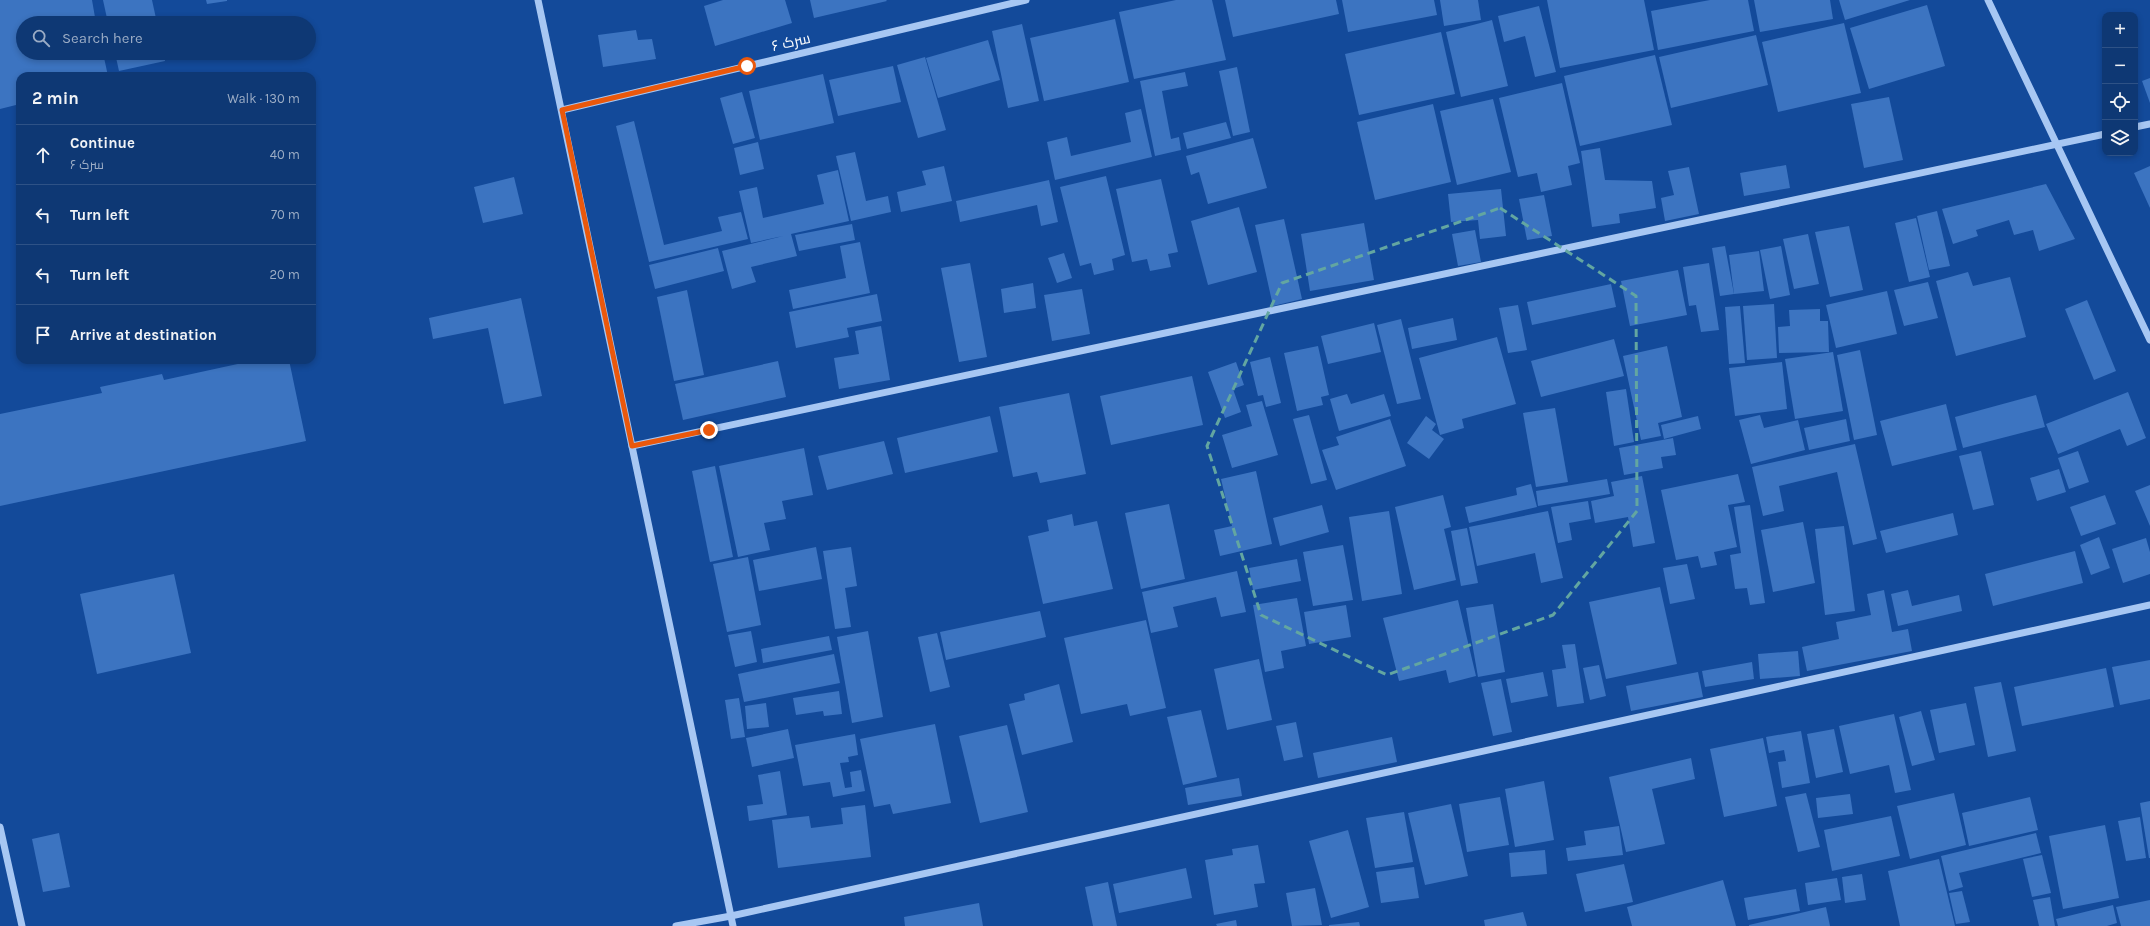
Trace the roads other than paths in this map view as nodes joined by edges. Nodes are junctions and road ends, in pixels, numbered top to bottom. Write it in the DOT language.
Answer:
graph roads {
  1 [pos="538,0"];
  2 [pos="1026,0"];
  3 [pos="1988,0"];
  4 [pos="562,110"];
  5 [pos="2150,124"];
  6 [pos="2138,126"];
  7 [pos="2102,135"];
  8 [pos="2058,145"];
  9 [pos="2150,340"];
  10 [pos="632,446"];
  11 [pos="2150,606"];
  12 [pos="0,827"];
  13 [pos="731,916"];
  14 [pos="22,926"];
  15 [pos="676,926"];
  16 [pos="733,926"];
  1 -- 4 [label="street"];
  2 -- 4 [label="street, سرک ۶"];
  3 -- 8 [label="street"];
  4 -- 10 [label="street"];
  5 -- 6 [label="street"];
  7 -- 8 [label="street"];
  8 -- 9 [label="street"];
  8 -- 10 [label="street"];
  10 -- 13 [label="street"];
  11 -- 13 [label="street"];
  12 -- 14 [label="street"];
  13 -- 15 [label="street"];
  13 -- 16 [label="street"];
}
